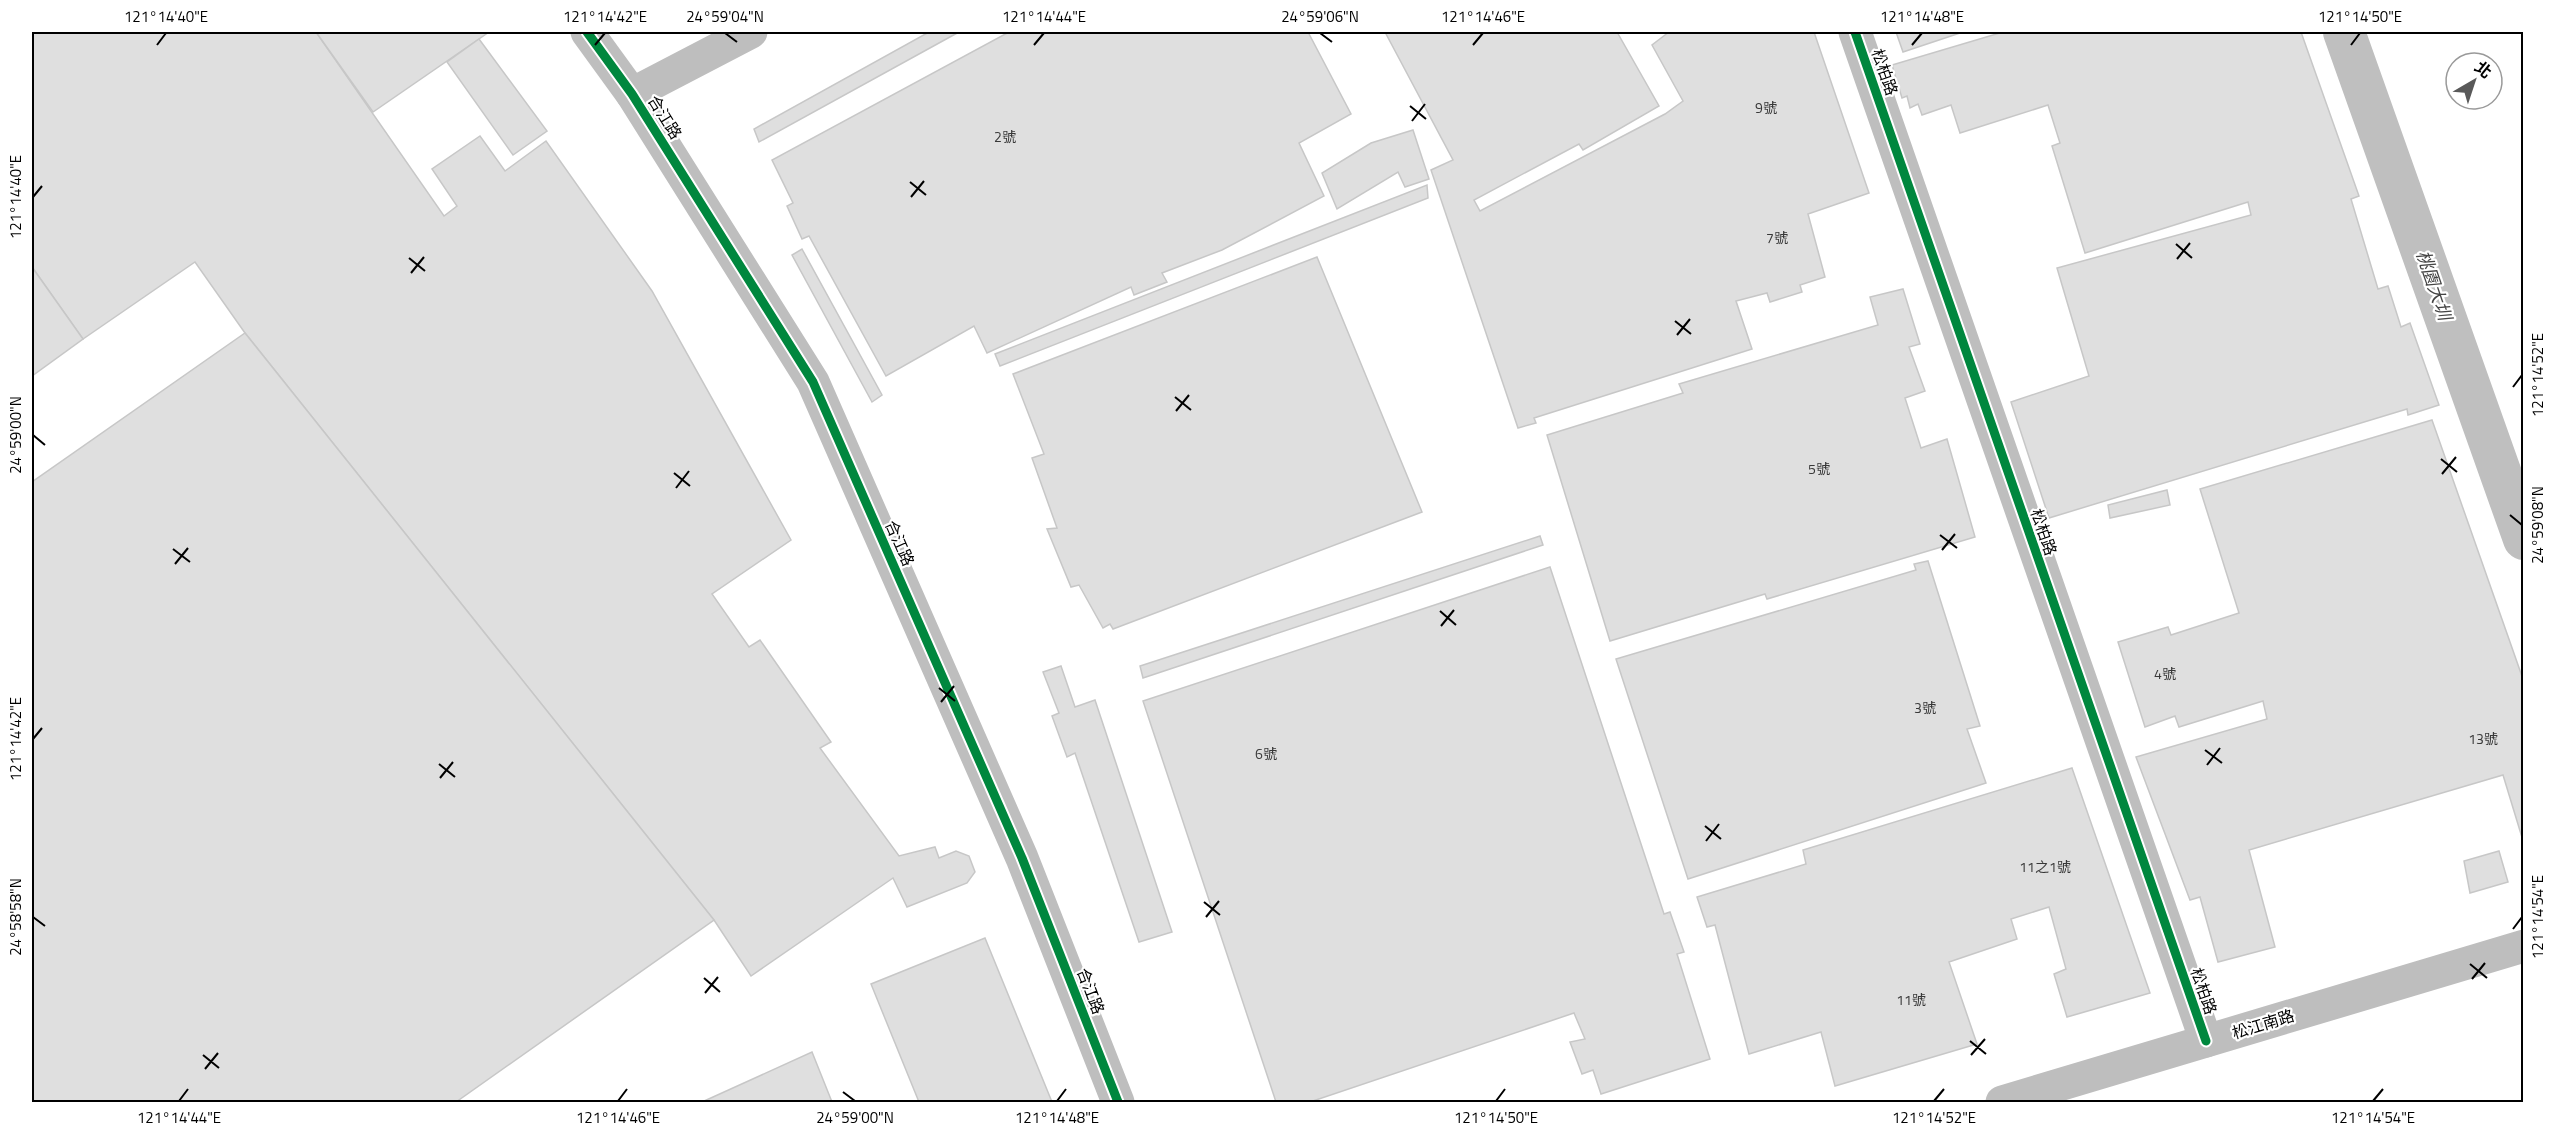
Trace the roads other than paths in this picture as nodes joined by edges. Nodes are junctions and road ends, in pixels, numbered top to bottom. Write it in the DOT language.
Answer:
graph roads {
  1 [pos="587,32"];
  2 [pos="751,32"];
  3 [pos="1855,32"];
  4 [pos="632,94"];
  5 [pos="2523,946"];
  6 [pos="2206,1041"];
  7 [pos="1118,1102"];
  8 [pos="2002,1102"];
  1 -- 4 [label="street, 合江路"];
  2 -- 4 [label="street"];
  3 -- 6 [label="street, 松柏路"];
  4 -- 7 [label="street, 合江路"];
  5 -- 6 [label="street, 松江南路"];
  6 -- 8 [label="street, 松江南路"];
}
